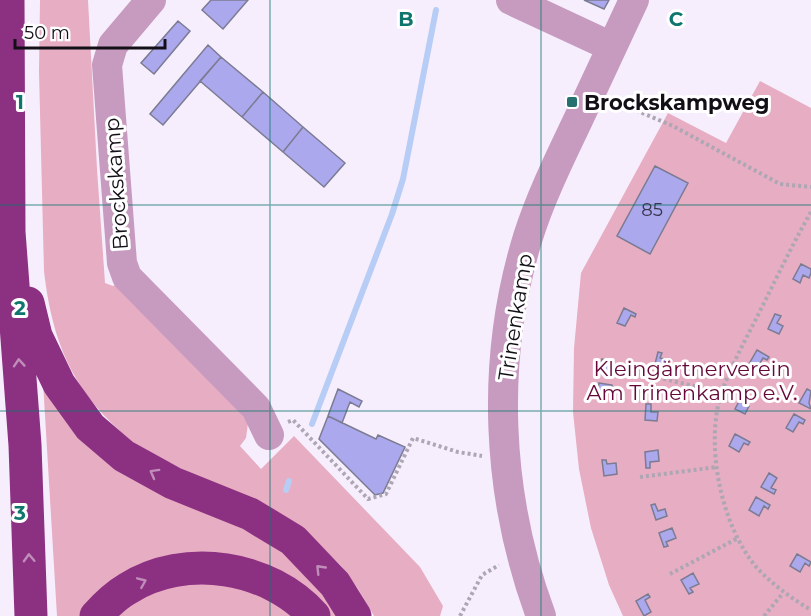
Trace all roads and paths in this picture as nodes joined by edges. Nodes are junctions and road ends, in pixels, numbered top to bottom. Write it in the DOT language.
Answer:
graph roads {
  1 [pos="8,0"];
  2 [pos="151,0"];
  3 [pos="511,0"];
  4 [pos="634,0"];
  5 [pos="612,47"];
  6 [pos="592,91"];
  7 [pos="811,187"];
  8 [pos="811,212"];
  9 [pos="9,232"];
  10 [pos="640,373"];
  11 [pos="722,393"];
  12 [pos="269,435"];
  13 [pos="504,453"];
  14 [pos="717,467"];
  15 [pos="640,477"];
  16 [pos="738,538"];
  17 [pos="520,551"];
  18 [pos="670,574"];
  19 [pos="783,593"];
  20 [pos="811,610"];
  21 [pos="31,616"];
  22 [pos="96,616"];
  23 [pos="314,616"];
  24 [pos="355,616"];
  25 [pos="460,616"];
  26 [pos="541,616"];
  27 [pos="764,616"];
  1 -- 9 [label="highway"];
  2 -- 12 [label="street, Brockskamp"];
  3 -- 5 [label="street"];
  4 -- 5 [label="street, Trinenkamp"];
  5 -- 6 [label="street, Trinenkamp"];
  6 -- 7 [label="path"];
  6 -- 13 [label="street, Trinenkamp"];
  8 -- 11 [label="path"];
  21 -- 9 [label="highway, one-way"];
  24 -- 9 [label="highway, one-way"];
  10 -- 11 [label="path"];
  11 -- 14 [label="path"];
  12 -- 13 [label="path"];
  13 -- 17 [label="street, Trinenkamp"];
  14 -- 15 [label="path"];
  14 -- 16 [label="path"];
  16 -- 18 [label="path"];
  16 -- 19 [label="path"];
  17 -- 25 [label="path"];
  17 -- 26 [label="street, Trinenkamp"];
  19 -- 20 [label="path"];
  19 -- 27 [label="path"];
  22 -- 23 [label="highway, one-way"];
}
